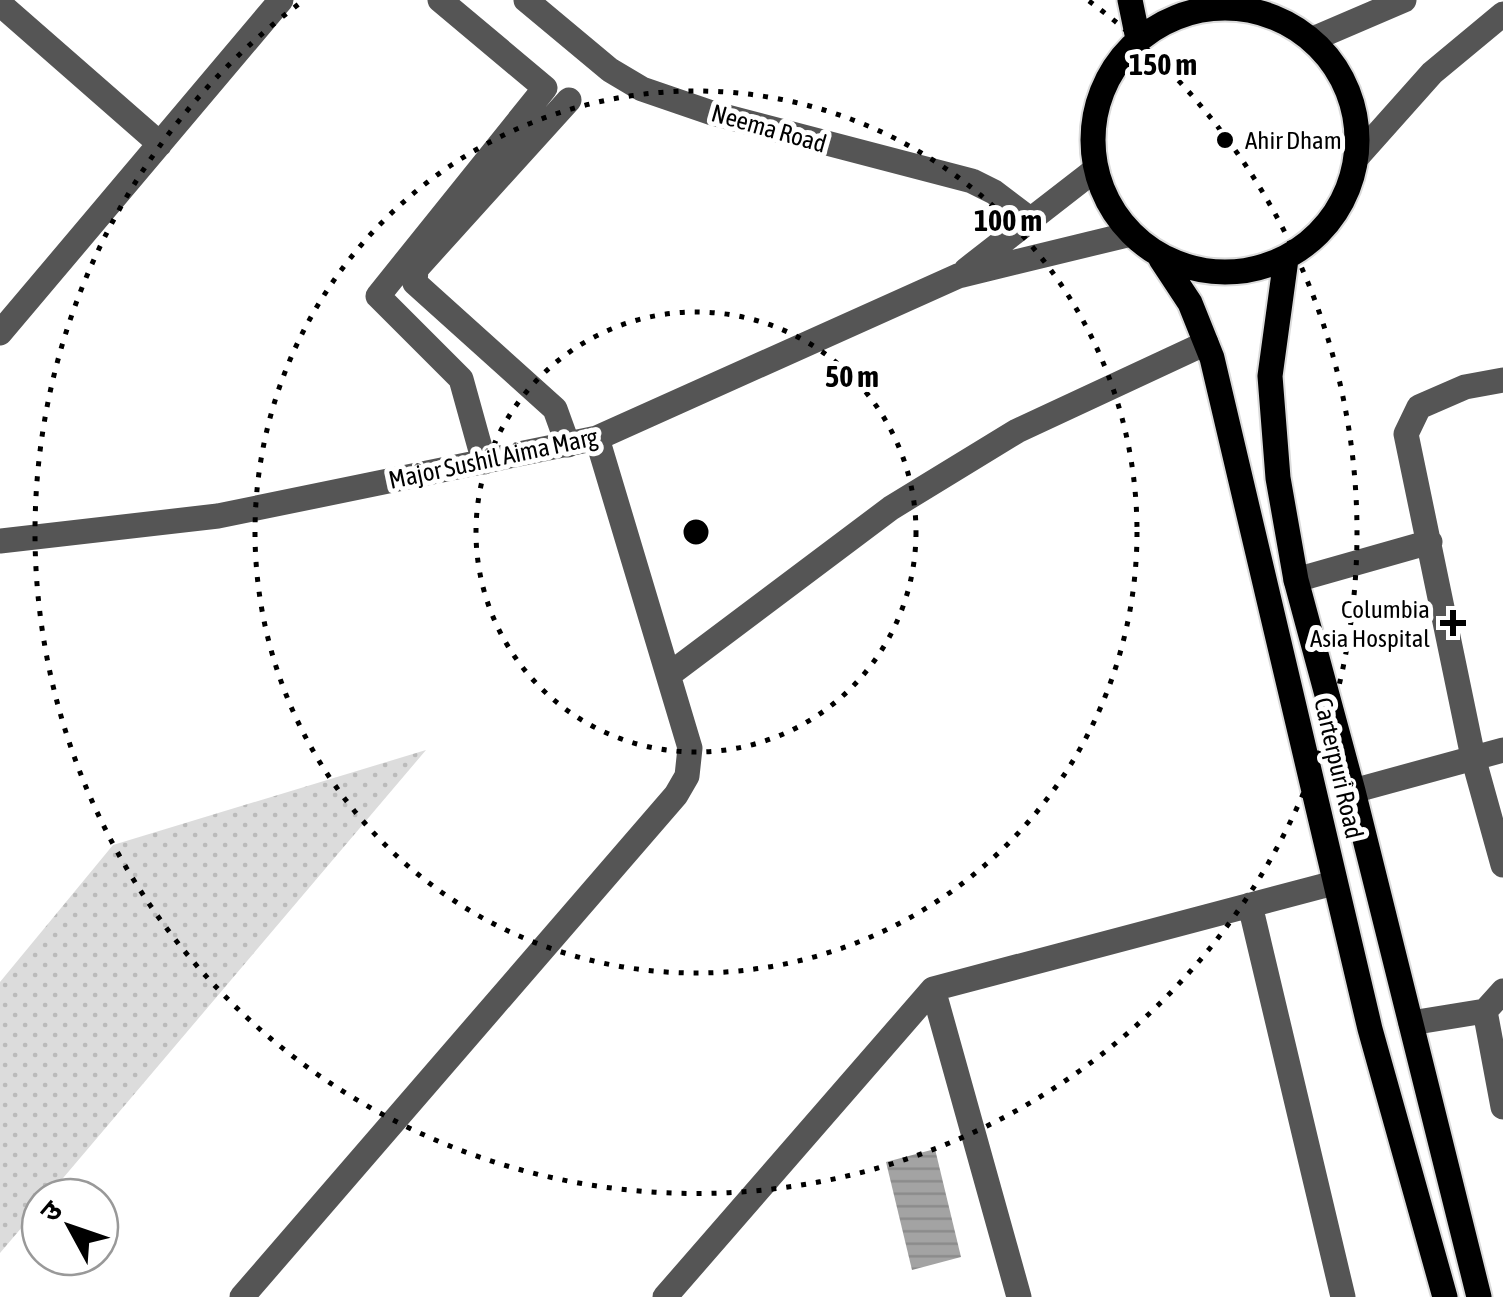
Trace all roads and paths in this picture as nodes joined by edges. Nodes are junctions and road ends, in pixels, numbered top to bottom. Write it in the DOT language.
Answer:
graph roads {
  1 [pos="281,0"];
  2 [pos="440,0"];
  3 [pos="526,0"];
  4 [pos="1130,0"];
  5 [pos="1404,0"];
  6 [pos="0,4"];
  7 [pos="1258,6"];
  8 [pos="1503,14"];
  9 [pos="1138,38"];
  10 [pos="1312,39"];
  11 [pos="570,100"];
  12 [pos="160,144"];
  13 [pos="1358,156"];
  14 [pos="1096,169"];
  15 [pos="1030,220"];
  16 [pos="1130,234"];
  17 [pos="1161,259"];
  18 [pos="1286,259"];
  19 [pos="958,276"];
  20 [pos="0,333"];
  21 [pos="1206,343"];
  22 [pos="1503,380"];
  23 [pos="597,438"];
  24 [pos="568,444"];
  25 [pos="484,462"];
  26 [pos="0,541"];
  27 [pos="1430,542"];
  28 [pos="1296,580"];
  29 [pos="670,674"];
  30 [pos="1503,750"];
  31 [pos="1473,757"];
  32 [pos="1353,791"];
  33 [pos="1503,864"];
  34 [pos="1334,883"];
  35 [pos="1250,905"];
  36 [pos="933,989"];
  37 [pos="1503,991"];
  38 [pos="1485,1011"];
  39 [pos="1411,1023"];
  40 [pos="1503,1107"];
  41 [pos="242,1297"];
  42 [pos="665,1297"];
  43 [pos="1019,1297"];
  44 [pos="1343,1297"];
  45 [pos="1445,1297"];
  46 [pos="1479,1297"];
  1 -- 12 [label="street"];
  2 -- 25 [label="street"];
  3 -- 15 [label="street, Neema Road"];
  4 -- 9 [label="main road"];
  5 -- 10 [label="street"];
  6 -- 12 [label="street"];
  7 -- 9 [label="main road"];
  7 -- 10 [label="main road"];
  8 -- 13 [label="street"];
  9 -- 14 [label="main road"];
  10 -- 13 [label="main road"];
  11 -- 24 [label="street"];
  12 -- 20 [label="street"];
  13 -- 18 [label="main road"];
  14 -- 15 [label="street, Major Sushil Aima Marg"];
  14 -- 16 [label="main road"];
  15 -- 19 [label="street, Major Sushil Aima Marg"];
  16 -- 17 [label="main road"];
  16 -- 19 [label="street, Major Sushil Aima Marg"];
  17 -- 18 [label="main road"];
  17 -- 21 [label="main road, Carterpuri Road"];
  18 -- 28 [label="main road, Carterpuri Road"];
  19 -- 23 [label="street, Major Sushil Aima Marg"];
  21 -- 29 [label="street"];
  21 -- 34 [label="main road, Carterpuri Road"];
  22 -- 27 [label="street"];
  23 -- 24 [label="street, Major Sushil Aima Marg"];
  23 -- 29 [label="street"];
  24 -- 25 [label="street, Major Sushil Aima Marg"];
  25 -- 26 [label="street, Major Sushil Aima Marg"];
  27 -- 28 [label="street"];
  27 -- 31 [label="street"];
  28 -- 32 [label="main road, Carterpuri Road"];
  29 -- 41 [label="street"];
  30 -- 31 [label="street"];
  31 -- 32 [label="street"];
  31 -- 33 [label="street"];
  32 -- 39 [label="main road, Carterpuri Road"];
  34 -- 35 [label="street"];
  34 -- 45 [label="main road, Carterpuri Road"];
  35 -- 36 [label="street"];
  35 -- 44 [label="street"];
  36 -- 42 [label="street"];
  36 -- 43 [label="street"];
  37 -- 38 [label="street"];
  38 -- 39 [label="street"];
  38 -- 40 [label="street"];
  39 -- 46 [label="main road, Carterpuri Road"];
}
